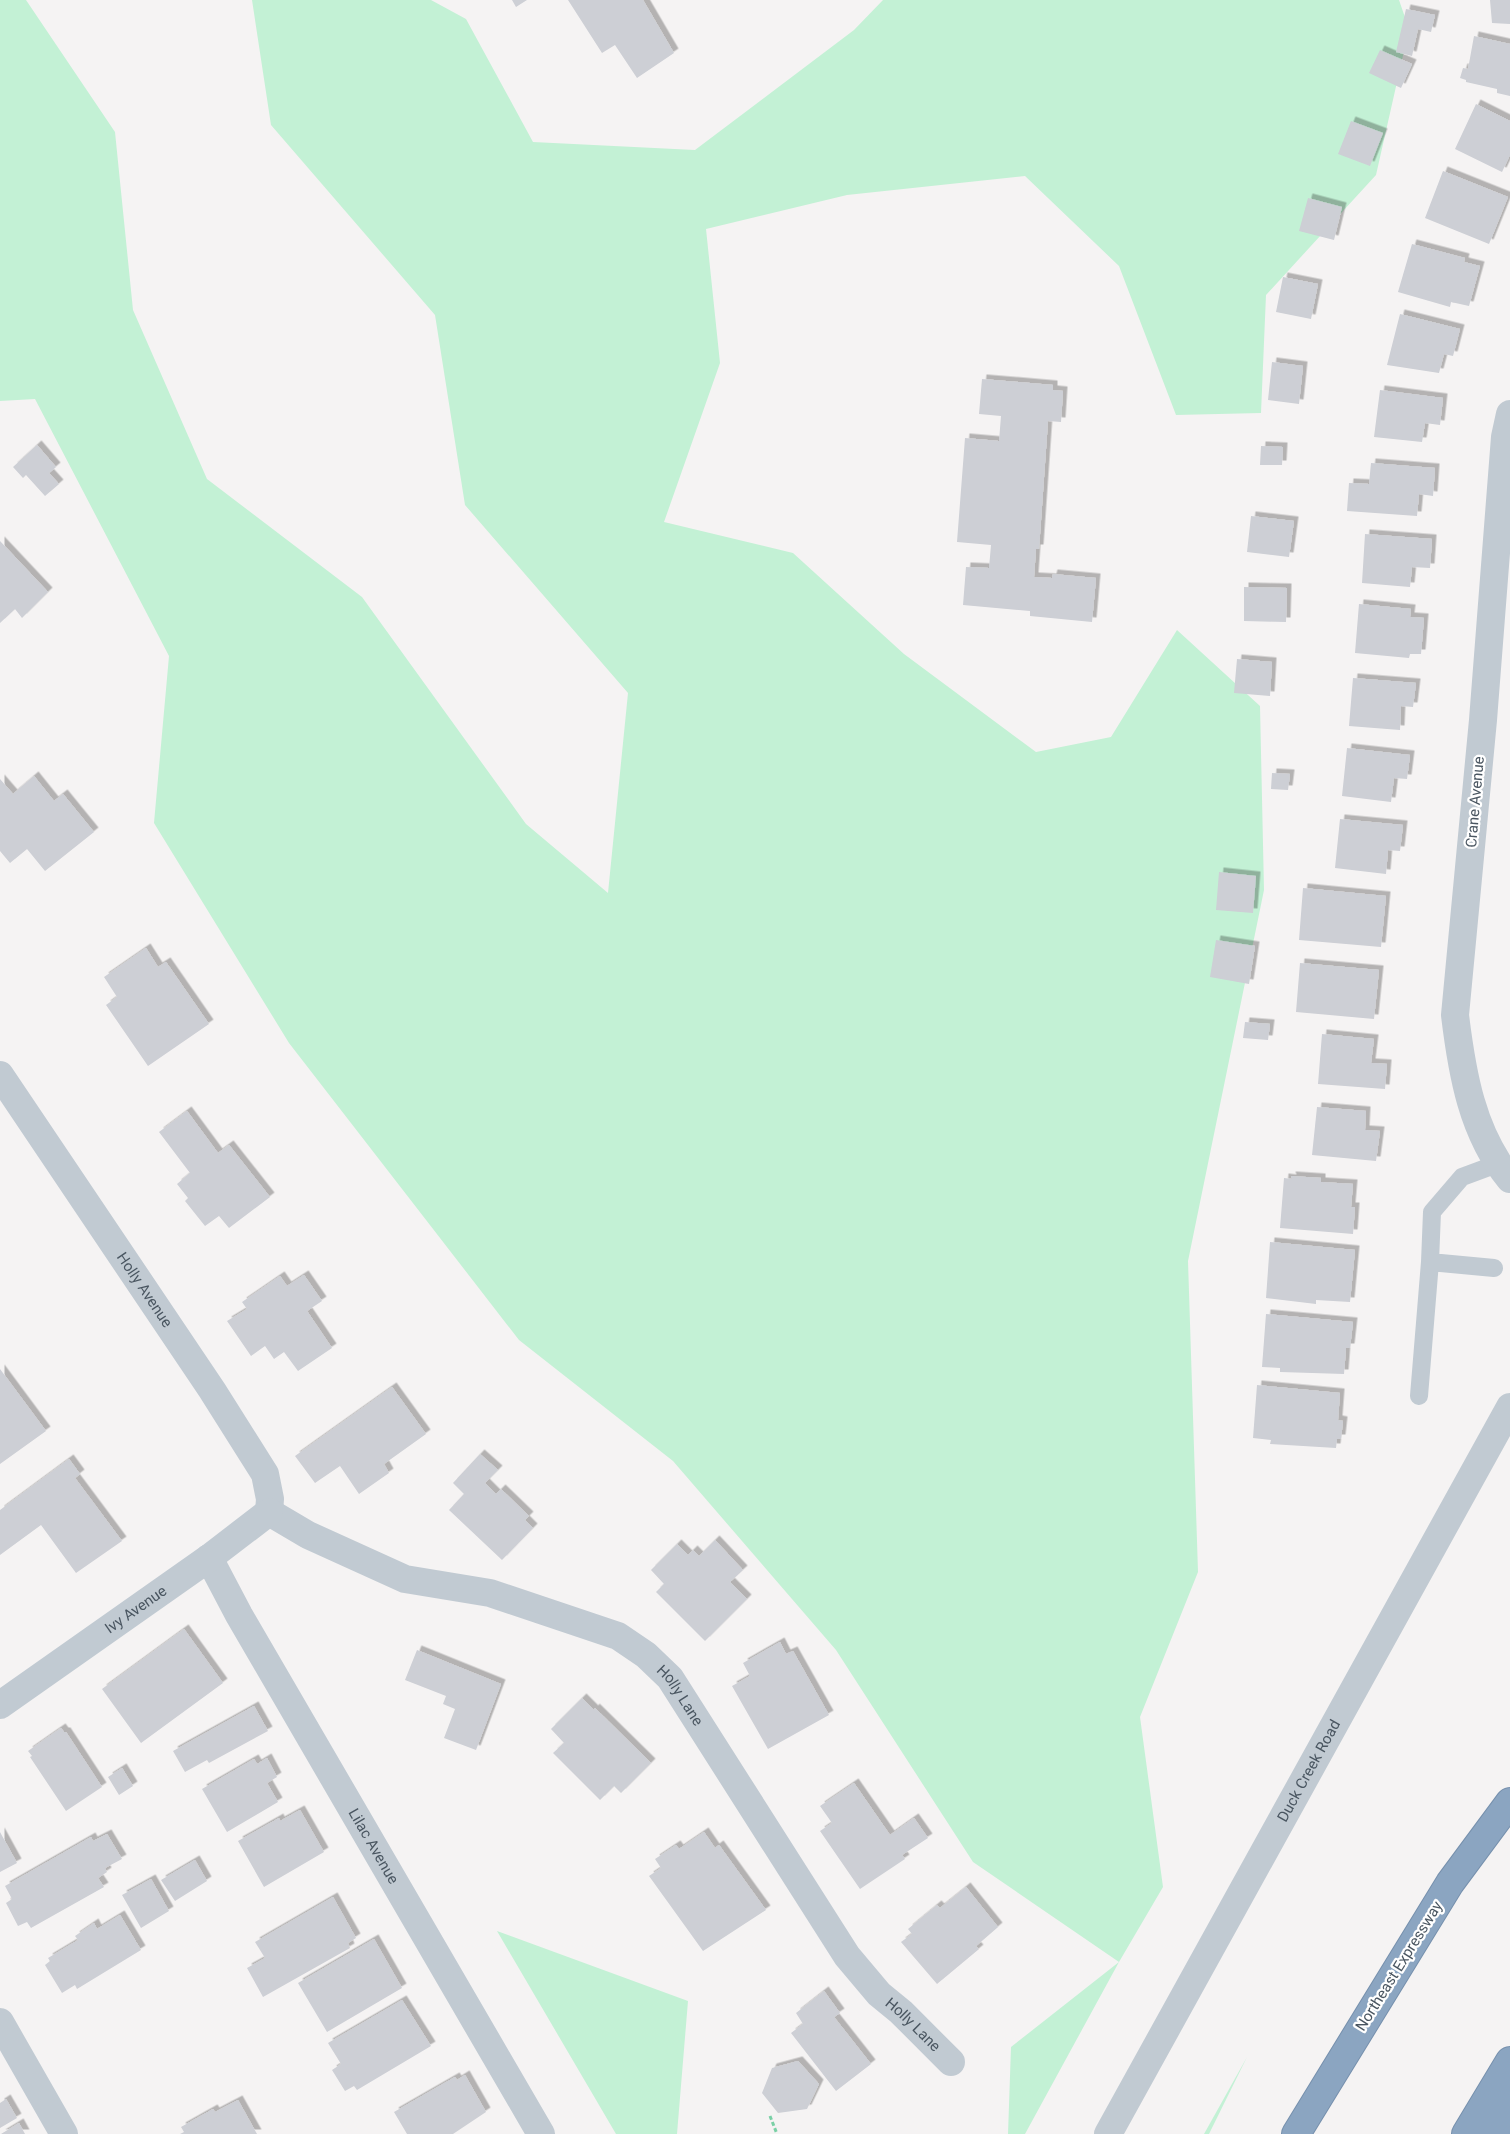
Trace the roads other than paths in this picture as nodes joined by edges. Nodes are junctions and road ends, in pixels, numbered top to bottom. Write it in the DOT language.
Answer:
graph roads {
  1 [pos="1510,414"];
  2 [pos="0,1075"];
  3 [pos="1504,1172"];
  4 [pos="1430,1262"];
  5 [pos="1494,1268"];
  6 [pos="1419,1396"];
  7 [pos="1510,1407"];
  8 [pos="269,1512"];
  9 [pos="209,1558"];
  10 [pos="0,1705"];
  11 [pos="1510,1802"];
  12 [pos="0,2022"];
  13 [pos="951,2062"];
  14 [pos="1505,2070"];
  15 [pos="64,2134"];
  16 [pos="541,2134"];
  17 [pos="1108,2134"];
  18 [pos="1296,2134"];
  19 [pos="1466,2134"];
  20 [pos="1496,2134"];
  1 -- 3 [label="street, Crane Avenue"];
  2 -- 8 [label="street, Holly Avenue"];
  3 -- 4 [label="lane"];
  4 -- 5 [label="lane"];
  4 -- 6 [label="lane"];
  7 -- 17 [label="street, Duck Creek Road"];
  8 -- 9 [label="street, Ivy Avenue"];
  8 -- 13 [label="street, Holly Lane"];
  9 -- 10 [label="street, Ivy Avenue"];
  9 -- 16 [label="street, Lilac Avenue"];
  11 -- 18 [label="highway, Northeast Expressway"];
  12 -- 15 [label="street"];
  14 -- 19 [label="highway"];
  14 -- 20 [label="highway"];
}
